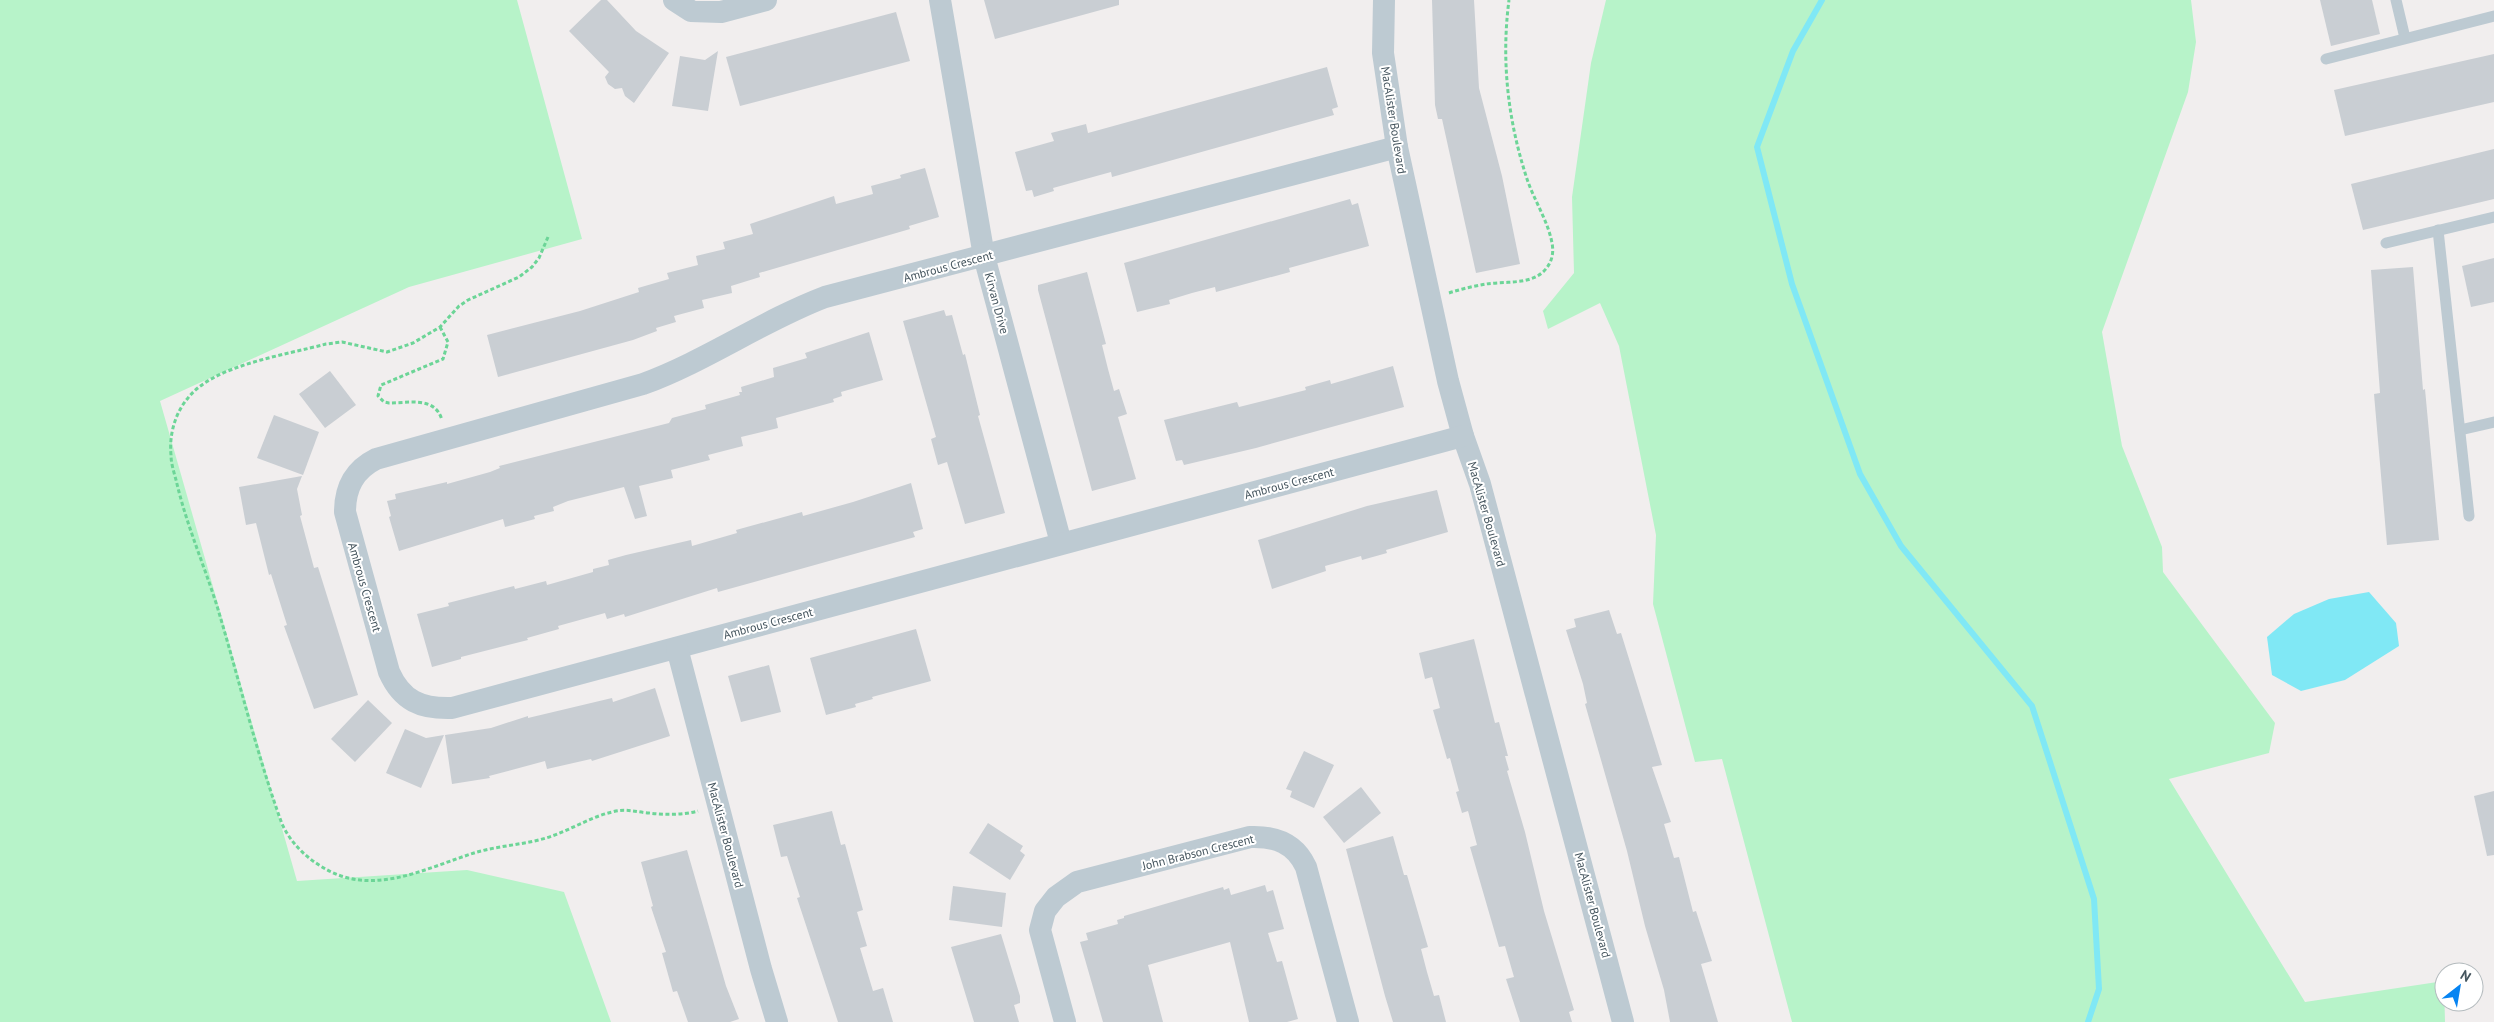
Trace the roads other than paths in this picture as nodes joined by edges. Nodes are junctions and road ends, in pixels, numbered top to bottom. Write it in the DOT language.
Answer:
graph roads {
  1 [pos="674,0"];
  2 [pos="766,0"];
  3 [pos="940,0"];
  4 [pos="1384,0"];
  5 [pos="2396,0"];
  6 [pos="2494,16"];
  7 [pos="2405,38"];
  8 [pos="2326,59"];
  9 [pos="1397,147"];
  10 [pos="2494,217"];
  11 [pos="2438,230"];
  12 [pos="2386,243"];
  13 [pos="984,256"];
  14 [pos="2494,422"];
  15 [pos="2460,430"];
  16 [pos="1463,436"];
  17 [pos="2469,516"];
  18 [pos="1061,543"];
  19 [pos="677,648"];
  20 [pos="777,1022"];
  21 [pos="1065,1022"];
  22 [pos="1348,1022"];
  23 [pos="1623,1022"];
  1 -- 2 [label="street"];
  3 -- 13 [label="street, Kirvan Drive"];
  4 -- 9 [label="street, MacAlister Boulevard"];
  5 -- 7 [label="lane"];
  6 -- 7 [label="lane"];
  7 -- 8 [label="lane"];
  9 -- 13 [label="street, Ambrous Crescent"];
  9 -- 16 [label="street, MacAlister Boulevard"];
  10 -- 11 [label="lane"];
  11 -- 12 [label="lane"];
  11 -- 15 [label="lane"];
  13 -- 18 [label="street, Kirvan Drive"];
  13 -- 19 [label="street, Ambrous Crescent"];
  14 -- 15 [label="lane"];
  15 -- 17 [label="lane"];
  16 -- 18 [label="street, Ambrous Crescent"];
  16 -- 23 [label="street, MacAlister Boulevard"];
  18 -- 19 [label="street, Ambrous Crescent"];
  19 -- 20 [label="street, MacAlister Boulevard"];
  21 -- 22 [label="street, John Brabson Crescent"];
}
